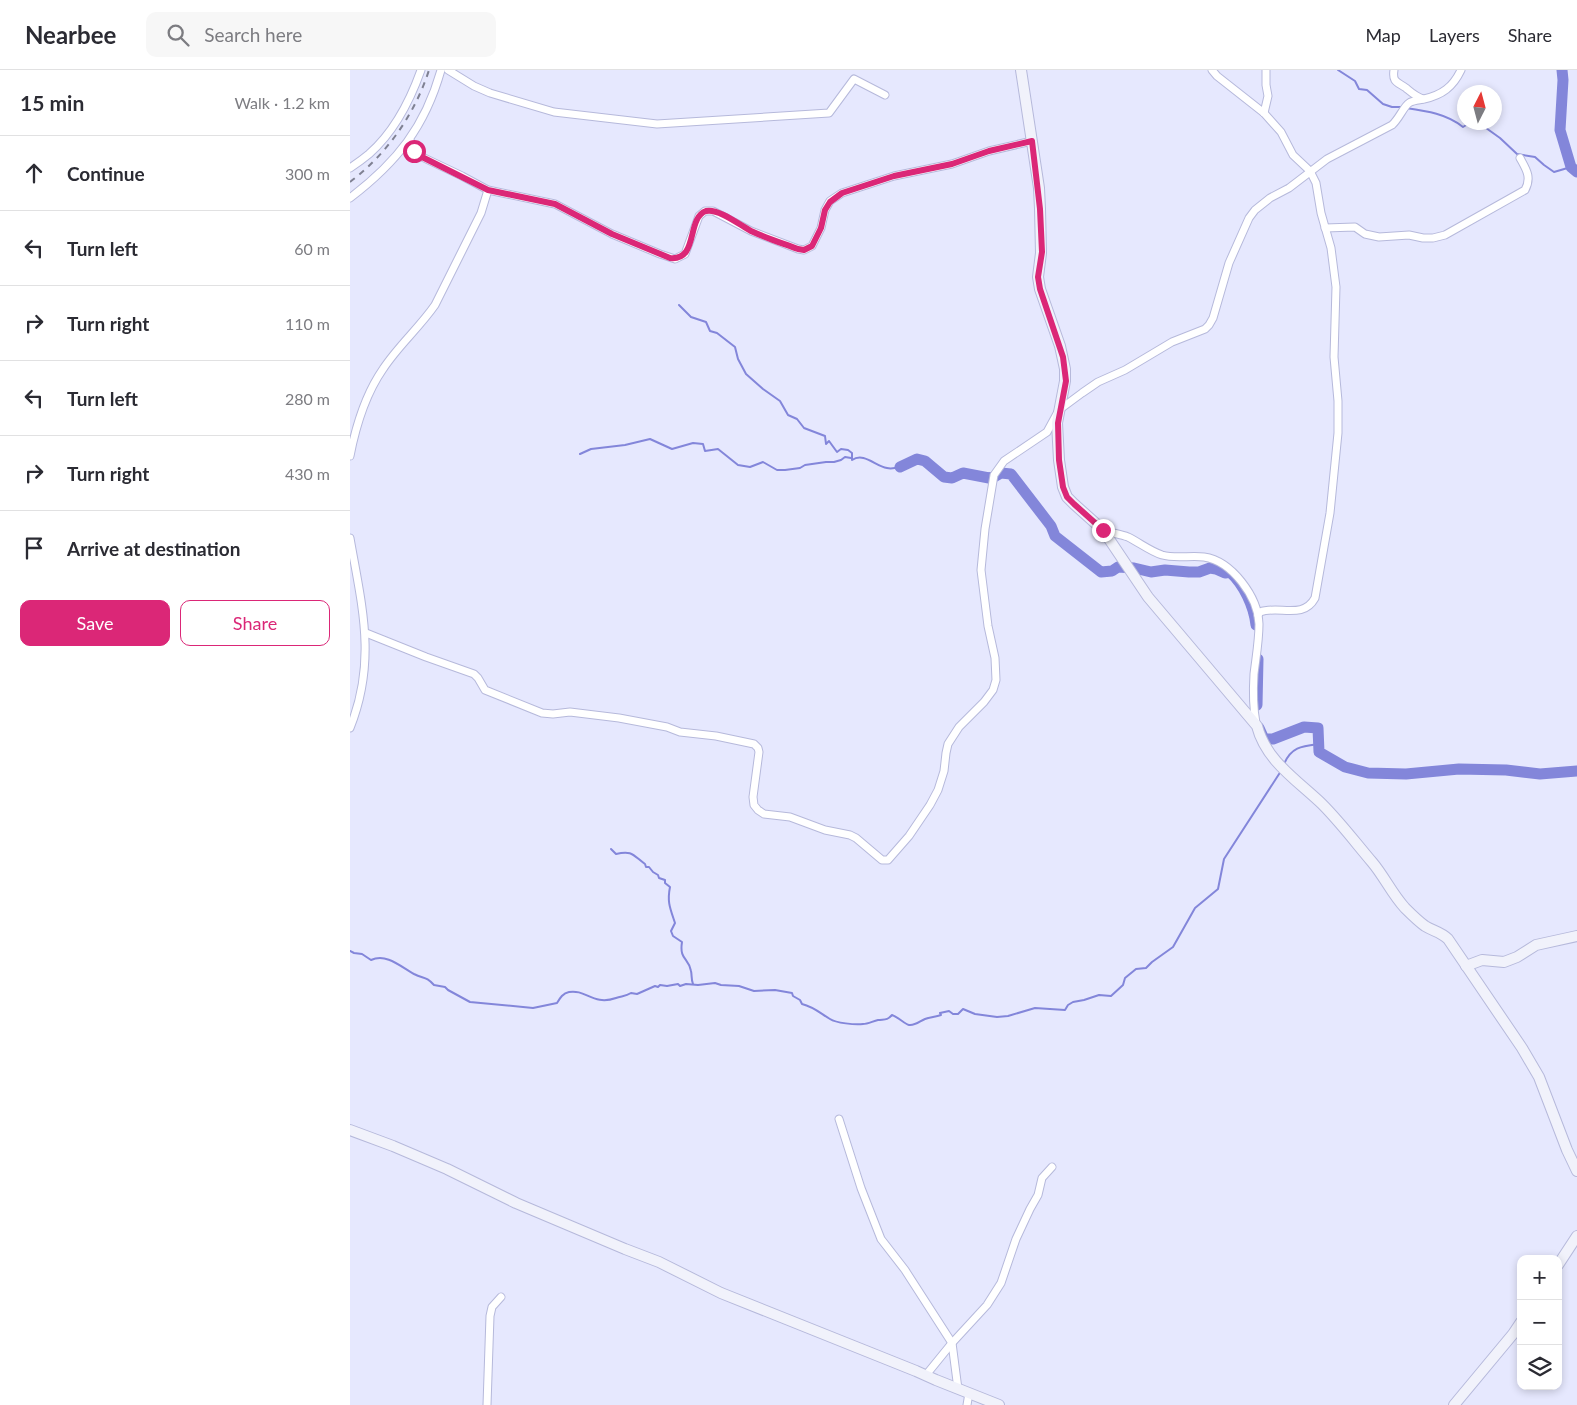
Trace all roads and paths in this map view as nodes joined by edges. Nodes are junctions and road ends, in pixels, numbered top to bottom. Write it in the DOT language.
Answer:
graph roads {
  1 [pos="421,70"];
  2 [pos="441,70"];
  3 [pos="448,70"];
  4 [pos="1021,70"];
  5 [pos="1212,70"];
  6 [pos="1266,70"];
  7 [pos="1394,70"];
  8 [pos="1461,70"];
  9 [pos="885,95"];
  10 [pos="1423,99"];
  11 [pos="1264,113"];
  12 [pos="410,140"];
  13 [pos="1032,141"];
  14 [pos="1520,158"];
  15 [pos="350,168"];
  16 [pos="1310,171"];
  17 [pos="488,190"];
  18 [pos="350,198"];
  19 [pos="1325,228"];
  20 [pos="1060,410"];
  21 [pos="350,456"];
  22 [pos="1103,530"];
  23 [pos="350,538"];
  24 [pos="1258,615"];
  25 [pos="366,633"];
  26 [pos="1257,726"];
  27 [pos="350,728"];
  28 [pos="1577,936"];
  29 [pos="1466,966"];
  30 [pos="839,1119"];
  31 [pos="350,1130"];
  32 [pos="1052,1167"];
  33 [pos="1577,1171"];
  34 [pos="1577,1236"];
  35 [pos="1562,1259"];
  36 [pos="501,1297"];
  37 [pos="1517,1328"];
  38 [pos="952,1344"];
  39 [pos="926,1375"];
  40 [pos="958,1389"];
  41 [pos="968,1394"];
  42 [pos="487,1405"];
  43 [pos="967,1405"];
  44 [pos="1000,1405"];
  45 [pos="1454,1405"];
  1 -- 15 [label="street"];
  2 -- 12 [label="street"];
  3 -- 9 [label="street"];
  4 -- 13 [label="street"];
  5 -- 11 [label="street"];
  6 -- 11 [label="street"];
  7 -- 10 [label="street"];
  8 -- 10 [label="street"];
  10 -- 16 [label="street"];
  11 -- 16 [label="street"];
  12 -- 17 [label="street"];
  12 -- 18 [label="street"];
  13 -- 17 [label="street"];
  13 -- 20 [label="street"];
  14 -- 19 [label="street"];
  16 -- 19 [label="street"];
  16 -- 20 [label="street"];
  17 -- 21 [label="street"];
  19 -- 24 [label="street"];
  20 -- 22 [label="street"];
  20 -- 25 [label="street"];
  22 -- 24 [label="street"];
  22 -- 26 [label="street"];
  23 -- 25 [label="street"];
  24 -- 26 [label="street"];
  25 -- 27 [label="street"];
  26 -- 29 [label="street"];
  28 -- 29 [label="street"];
  29 -- 33 [label="street"];
  30 -- 38 [label="street"];
  31 -- 39 [label="street"];
  32 -- 38 [label="street"];
  34 -- 35 [label="street"];
  36 -- 42 [label="street"];
  37 -- 45 [label="street"];
  38 -- 39 [label="street"];
  38 -- 40 [label="street"];
  39 -- 40 [label="street"];
  40 -- 41 [label="street"];
  41 -- 43 [label="street"];
  41 -- 44 [label="street"];
}
